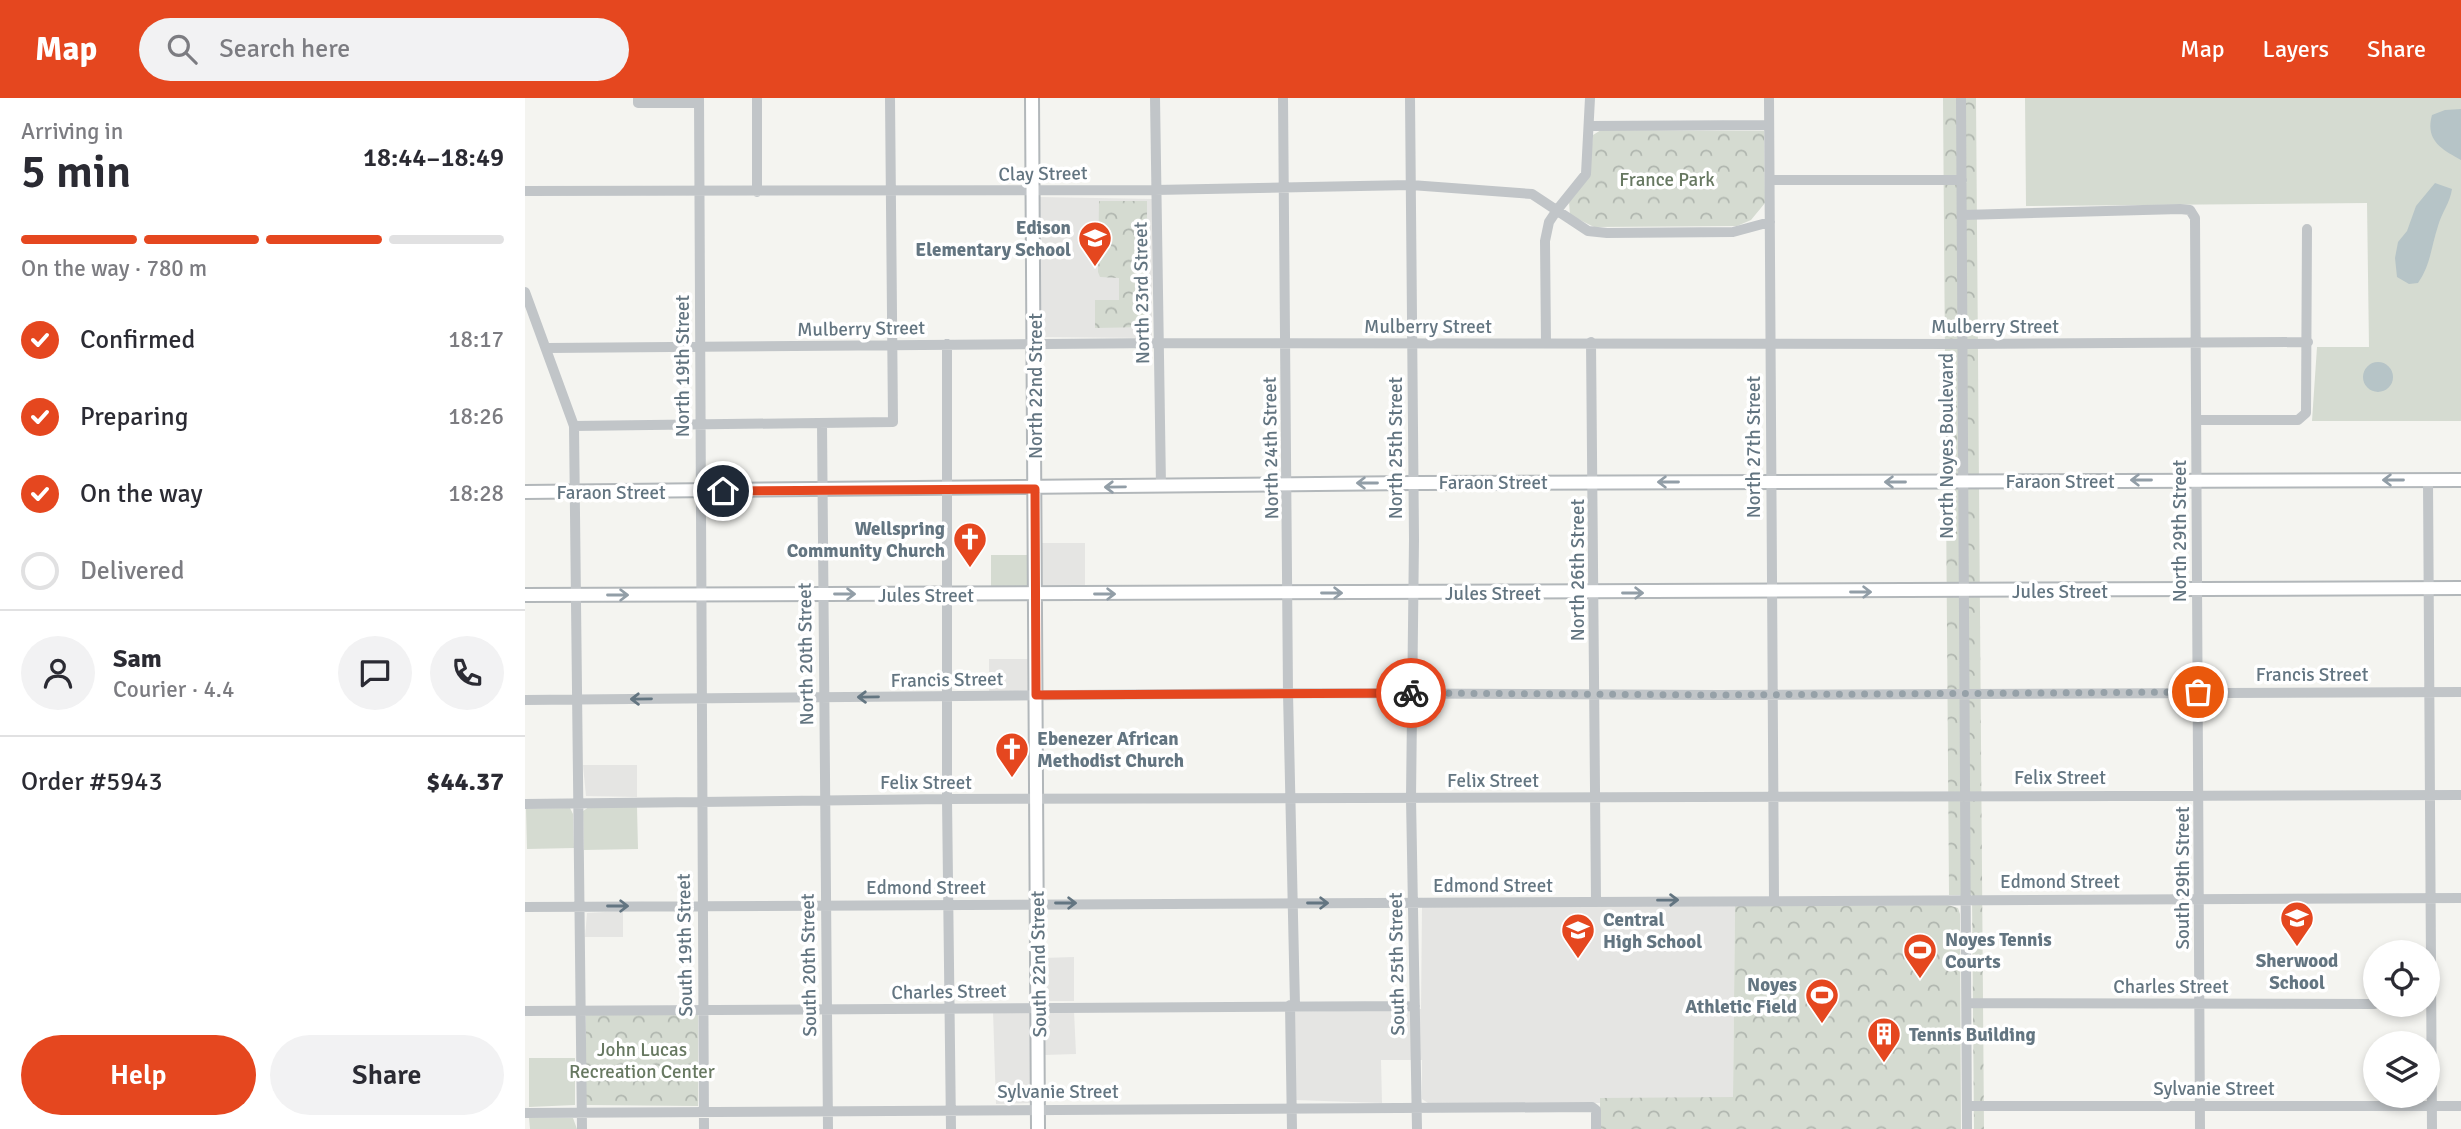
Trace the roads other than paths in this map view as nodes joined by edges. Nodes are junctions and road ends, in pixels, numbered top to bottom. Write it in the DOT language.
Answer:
graph roads {
  1 [pos="638,98"];
  2 [pos="757,98"];
  3 [pos="890,98"];
  4 [pos="1032,98"];
  5 [pos="1156,98"];
  6 [pos="1283,98"];
  7 [pos="1410,98"];
  8 [pos="1590,98"];
  9 [pos="1769,98"];
  10 [pos="1961,98"];
  11 [pos="699,101"];
  12 [pos="1769,125"];
  13 [pos="1591,126"];
  14 [pos="1770,180"];
  15 [pos="1962,180"];
  16 [pos="1411,185"];
  17 [pos="1283,188"];
  18 [pos="1034,190"];
  19 [pos="1156,190"];
  20 [pos="525,191"];
  21 [pos="699,192"];
  22 [pos="757,192"];
  23 [pos="891,192"];
  24 [pos="1557,210"];
  25 [pos="1963,215"];
  26 [pos="1770,222"];
  27 [pos="2307,229"];
  28 [pos="525,292"];
  29 [pos="1160,342"];
  30 [pos="1591,342"];
  31 [pos="2197,342"];
  32 [pos="2308,342"];
  33 [pos="1285,343"];
  34 [pos="1412,343"];
  35 [pos="1546,343"];
  36 [pos="1770,343"];
  37 [pos="947,344"];
  38 [pos="1034,344"];
  39 [pos="1963,344"];
  40 [pos="892,345"];
  41 [pos="699,347"];
  42 [pos="548,348"];
  43 [pos="2197,420"];
  44 [pos="822,424"];
  45 [pos="699,425"];
  46 [pos="574,426"];
  47 [pos="2196,480"];
  48 [pos="2428,480"];
  49 [pos="2461,480"];
  50 [pos="1594,482"];
  51 [pos="1770,482"];
  52 [pos="1964,482"];
  53 [pos="1413,483"];
  54 [pos="1288,484"];
  55 [pos="1161,486"];
  56 [pos="1035,489"];
  57 [pos="947,490"];
  58 [pos="699,491"];
  59 [pos="821,491"];
  60 [pos="525,492"];
  61 [pos="575,492"];
  62 [pos="2428,588"];
  63 [pos="2461,588"];
  64 [pos="2196,590"];
  65 [pos="1965,591"];
  66 [pos="1771,592"];
  67 [pos="1288,593"];
  68 [pos="1414,593"];
  69 [pos="1594,593"];
  70 [pos="699,594"];
  71 [pos="821,594"];
  72 [pos="576,595"];
  73 [pos="948,595"];
  74 [pos="1036,595"];
  75 [pos="525,596"];
  76 [pos="2198,692"];
  77 [pos="2429,692"];
  78 [pos="2461,692"];
  79 [pos="1288,693"];
  80 [pos="1412,693"];
  81 [pos="1595,694"];
  82 [pos="1965,694"];
  83 [pos="1036,695"];
  84 [pos="1772,695"];
  85 [pos="948,696"];
  86 [pos="700,698"];
  87 [pos="823,698"];
  88 [pos="525,700"];
  89 [pos="577,700"];
  90 [pos="2200,794"];
  91 [pos="1966,795"];
  92 [pos="2430,795"];
  93 [pos="2461,795"];
  94 [pos="1773,796"];
  95 [pos="1290,797"];
  96 [pos="1596,797"];
  97 [pos="1411,798"];
  98 [pos="947,799"];
  99 [pos="1036,799"];
  100 [pos="824,800"];
  101 [pos="701,802"];
  102 [pos="525,804"];
  103 [pos="579,804"];
  104 [pos="2199,898"];
  105 [pos="2431,898"];
  106 [pos="2461,898"];
  107 [pos="1966,899"];
  108 [pos="1774,900"];
  109 [pos="1596,901"];
  110 [pos="1292,902"];
  111 [pos="1413,903"];
  112 [pos="949,904"];
  113 [pos="1037,904"];
  114 [pos="825,905"];
  115 [pos="580,906"];
  116 [pos="701,906"];
  117 [pos="525,907"];
  118 [pos="2430,940"];
  119 [pos="1967,1003"];
  120 [pos="2199,1003"];
  121 [pos="2363,1004"];
  122 [pos="1292,1005"];
  123 [pos="1415,1006"];
  124 [pos="1039,1007"];
  125 [pos="950,1008"];
  126 [pos="826,1009"];
  127 [pos="702,1010"];
  128 [pos="525,1011"];
  129 [pos="581,1011"];
  130 [pos="1967,1106"];
  131 [pos="2199,1106"];
  132 [pos="2363,1106"];
  133 [pos="2440,1106"];
  134 [pos="1416,1107"];
  135 [pos="2461,1107"];
  136 [pos="1291,1108"];
  137 [pos="2432,1108"];
  138 [pos="1038,1109"];
  139 [pos="951,1110"];
  140 [pos="828,1111"];
  141 [pos="704,1112"];
  142 [pos="525,1113"];
  143 [pos="581,1113"];
  144 [pos="582,1129"];
  145 [pos="704,1129"];
  146 [pos="828,1129"];
  147 [pos="951,1129"];
  148 [pos="1038,1129"];
  149 [pos="1291,1129"];
  150 [pos="1417,1129"];
  151 [pos="1596,1129"];
  152 [pos="1967,1129"];
  153 [pos="2200,1129"];
  154 [pos="2433,1129"];
  1 -- 11 [label="street"];
  2 -- 22 [label="street"];
  3 -- 23 [label="street"];
  4 -- 18 [label="main road, North 22nd Street"];
  5 -- 19 [label="street, North 23rd Street"];
  6 -- 17 [label="street, North 24th Street"];
  7 -- 16 [label="street, North 25th Street"];
  8 -- 13 [label="street"];
  9 -- 12 [label="street, North 27th Street"];
  10 -- 15 [label="street, North Noyes Boulevard"];
  11 -- 21 [label="street, North 19th Street"];
  12 -- 13 [label="street"];
  12 -- 14 [label="street, North 27th Street"];
  13 -- 24 [label="street"];
  14 -- 15 [label="street"];
  14 -- 26 [label="street, North 27th Street"];
  15 -- 25 [label="street, North Noyes Boulevard"];
  16 -- 17 [label="street, Clay Street"];
  16 -- 24 [label="street, Clay Street"];
  16 -- 34 [label="street, North 25th Street"];
  17 -- 19 [label="street, Clay Street"];
  17 -- 33 [label="street, North 24th Street"];
  18 -- 19 [label="street, Clay Street"];
  18 -- 23 [label="street, Clay Street"];
  18 -- 38 [label="main road, North 22nd Street"];
  19 -- 29 [label="street, North 23rd Street"];
  20 -- 21 [label="street, Clay Street"];
  21 -- 22 [label="street, Clay Street"];
  21 -- 41 [label="street, North 19th Street"];
  22 -- 23 [label="street, Clay Street"];
  23 -- 40 [label="street"];
  24 -- 26 [label="street"];
  24 -- 35 [label="street"];
  25 -- 31 [label="street, North 29th Street"];
  25 -- 39 [label="street, North Noyes Boulevard"];
  26 -- 36 [label="street, North 27th Street"];
  27 -- 32 [label="street"];
  28 -- 42 [label="street"];
  29 -- 33 [label="street, Mulberry Street"];
  29 -- 38 [label="street, Mulberry Street"];
  29 -- 55 [label="street, North 23rd Street"];
  30 -- 35 [label="street, Mulberry Street"];
  30 -- 36 [label="street, Mulberry Street"];
  30 -- 50 [label="street, North 26th Street"];
  31 -- 32 [label="street, Mulberry Street"];
  31 -- 39 [label="street, Mulberry Street"];
  31 -- 43 [label="street, North 29th Street"];
  32 -- 43 [label="street"];
  33 -- 34 [label="street, Mulberry Street"];
  33 -- 54 [label="street, North 24th Street"];
  34 -- 35 [label="street, Mulberry Street"];
  34 -- 53 [label="street, North 25th Street"];
  36 -- 39 [label="street, Mulberry Street"];
  36 -- 51 [label="street, North 27th Street"];
  37 -- 38 [label="street, Mulberry Street"];
  37 -- 40 [label="street, Mulberry Street"];
  37 -- 57 [label="street"];
  38 -- 56 [label="main road, North 22nd Street"];
  39 -- 52 [label="street, North Noyes Boulevard"];
  40 -- 41 [label="street, Mulberry Street"];
  40 -- 44 [label="street"];
  41 -- 42 [label="street, Mulberry Street"];
  41 -- 45 [label="street, North 19th Street"];
  42 -- 46 [label="street"];
  43 -- 47 [label="street, North 29th Street"];
  44 -- 45 [label="street"];
  44 -- 59 [label="street, North 20th Street"];
  45 -- 46 [label="street"];
  45 -- 58 [label="street, North 19th Street"];
  46 -- 61 [label="street"];
  48 -- 47 [label="main road, Faraon Street, one-way"];
  47 -- 52 [label="main road, Faraon Street, one-way"];
  47 -- 64 [label="street, North 29th Street"];
  48 -- 49 [label="main road, Faraon Street"];
  48 -- 62 [label="street"];
  51 -- 50 [label="main road, Faraon Street, one-way"];
  50 -- 53 [label="main road, Faraon Street"];
  50 -- 69 [label="street, North 26th Street"];
  52 -- 51 [label="main road, Faraon Street, one-way"];
  51 -- 66 [label="street, North 27th Street"];
  52 -- 65 [label="street, North Noyes Boulevard"];
  53 -- 54 [label="main road, Faraon Street, one-way"];
  53 -- 68 [label="street, North 25th Street"];
  54 -- 55 [label="main road, Faraon Street"];
  54 -- 67 [label="street, North 24th Street"];
  55 -- 56 [label="main road, Faraon Street, one-way"];
  56 -- 57 [label="main road, Faraon Street"];
  56 -- 74 [label="main road, North 22nd Street"];
  57 -- 59 [label="main road, Faraon Street"];
  57 -- 73 [label="street"];
  58 -- 59 [label="main road, Faraon Street"];
  58 -- 61 [label="main road, Faraon Street"];
  58 -- 70 [label="street, North 19th Street"];
  59 -- 71 [label="street, North 20th Street"];
  60 -- 61 [label="main road, Faraon Street"];
  61 -- 72 [label="street"];
  62 -- 63 [label="main road, Jules Street"];
  62 -- 64 [label="main road, Jules Street"];
  62 -- 77 [label="street"];
  64 -- 65 [label="main road, Jules Street"];
  64 -- 76 [label="street, North 29th Street"];
  66 -- 65 [label="main road, Jules Street, one-way"];
  65 -- 82 [label="street, North Noyes Boulevard"];
  69 -- 66 [label="main road, Jules Street, one-way"];
  66 -- 84 [label="street, North 27th Street"];
  67 -- 68 [label="main road, Jules Street, one-way"];
  74 -- 67 [label="main road, Jules Street, one-way"];
  67 -- 79 [label="street, North 24th Street"];
  68 -- 69 [label="main road, Jules Street"];
  68 -- 80 [label="street, North 25th Street"];
  69 -- 81 [label="street, North 26th Street"];
  70 -- 71 [label="main road, Jules Street"];
  72 -- 70 [label="main road, Jules Street, one-way"];
  70 -- 86 [label="street, North 19th Street"];
  71 -- 73 [label="main road, Jules Street, one-way"];
  71 -- 87 [label="street, North 20th Street"];
  72 -- 75 [label="main road, Jules Street"];
  72 -- 89 [label="street"];
  73 -- 74 [label="main road, Jules Street"];
  73 -- 85 [label="street"];
  74 -- 83 [label="main road, North 22nd Street"];
  76 -- 77 [label="street, Francis Street"];
  76 -- 82 [label="street, Francis Street"];
  76 -- 90 [label="street, North 29th Street"];
  77 -- 78 [label="street, Francis Street"];
  77 -- 92 [label="street"];
  79 -- 80 [label="street, Francis Street"];
  79 -- 83 [label="street, Francis Street"];
  79 -- 95 [label="street, North 24th Street"];
  80 -- 81 [label="street, Francis Street"];
  80 -- 97 [label="street, North 25th Street"];
  81 -- 84 [label="street, Francis Street"];
  81 -- 96 [label="street, North 26th Street"];
  82 -- 84 [label="street, Francis Street"];
  82 -- 91 [label="street, North Noyes Boulevard"];
  83 -- 85 [label="street, Francis Street"];
  83 -- 99 [label="main road, North 22nd Street"];
  84 -- 94 [label="street, North 27th Street"];
  85 -- 87 [label="street, Francis Street, one-way"];
  85 -- 98 [label="street"];
  86 -- 87 [label="street, Francis Street"];
  86 -- 89 [label="street, Francis Street, one-way"];
  86 -- 101 [label="street, North 19th Street"];
  87 -- 100 [label="street, North 20th Street"];
  88 -- 89 [label="street, Francis Street"];
  89 -- 103 [label="street"];
  90 -- 91 [label="street, Felix Street"];
  90 -- 92 [label="street, Felix Street"];
  90 -- 104 [label="street, South 29th Street"];
  91 -- 94 [label="street, Felix Street"];
  91 -- 107 [label="street, North Noyes Boulevard"];
  92 -- 93 [label="street, Felix Street"];
  92 -- 105 [label="street"];
  94 -- 96 [label="street, Felix Street"];
  94 -- 108 [label="street, North 27th Street"];
  95 -- 97 [label="street, Felix Street"];
  95 -- 99 [label="street, Felix Street"];
  95 -- 110 [label="street, North 24th Street"];
  96 -- 97 [label="street, Felix Street"];
  96 -- 109 [label="street, North 26th Street"];
  97 -- 111 [label="street, South 25th Street"];
  98 -- 99 [label="street, Felix Street"];
  98 -- 100 [label="street, Felix Street"];
  98 -- 112 [label="street"];
  99 -- 113 [label="main road, South 22nd Street"];
  100 -- 101 [label="street, Felix Street"];
  100 -- 114 [label="street, South 20th Street"];
  101 -- 103 [label="street, Felix Street"];
  101 -- 116 [label="street, South 19th Street"];
  102 -- 103 [label="street, Felix Street"];
  103 -- 115 [label="street"];
  104 -- 105 [label="street, Edmond Street"];
  104 -- 107 [label="street, Edmond Street"];
  104 -- 120 [label="street, South 29th Street"];
  105 -- 106 [label="street, Edmond Street"];
  105 -- 118 [label="street"];
  107 -- 108 [label="street, Edmond Street"];
  107 -- 119 [label="street, North Noyes Boulevard"];
  109 -- 108 [label="street, Edmond Street, one-way"];
  109 -- 111 [label="street, Edmond Street"];
  110 -- 111 [label="street, Edmond Street, one-way"];
  113 -- 110 [label="street, Edmond Street, one-way"];
  110 -- 122 [label="street, North 24th Street"];
  111 -- 123 [label="street, South 25th Street"];
  112 -- 113 [label="street, Edmond Street"];
  112 -- 114 [label="street, Edmond Street"];
  112 -- 125 [label="street"];
  113 -- 124 [label="main road, South 22nd Street"];
  114 -- 116 [label="street, Edmond Street"];
  114 -- 126 [label="street, South 20th Street"];
  115 -- 116 [label="street, Edmond Street, one-way"];
  115 -- 117 [label="street, Edmond Street"];
  115 -- 129 [label="street"];
  116 -- 127 [label="street, South 19th Street"];
  119 -- 120 [label="street, Charles Street"];
  119 -- 130 [label="street, North Noyes Boulevard"];
  120 -- 121 [label="street, Charles Street"];
  120 -- 131 [label="street, South 29th Street"];
  122 -- 123 [label="street, Charles Street"];
  122 -- 124 [label="street, Charles Street"];
  122 -- 136 [label="street, North 24th Street"];
  123 -- 134 [label="street, South 25th Street"];
  124 -- 125 [label="street, Charles Street"];
  124 -- 138 [label="main road, South 22nd Street"];
  125 -- 126 [label="street, Charles Street"];
  125 -- 139 [label="street"];
  126 -- 127 [label="street, Charles Street"];
  126 -- 140 [label="street, South 20th Street"];
  127 -- 129 [label="street, Charles Street"];
  127 -- 141 [label="street, South 19th Street"];
  128 -- 129 [label="street, Charles Street"];
  129 -- 143 [label="street"];
  130 -- 131 [label="street, Sylvanie Street"];
  130 -- 152 [label="street, North Noyes Boulevard"];
  131 -- 132 [label="street, Sylvanie Street"];
  131 -- 153 [label="street, South 29th Street"];
  133 -- 135 [label="street, Sylvanie Street"];
  134 -- 136 [label="street, Sylvanie Street"];
  134 -- 150 [label="street, South 25th Street"];
  134 -- 151 [label="street, Sylvanie Street"];
  136 -- 138 [label="street, Sylvanie Street"];
  136 -- 149 [label="street, North 24th Street"];
  137 -- 154 [label="street"];
  138 -- 139 [label="street, Sylvanie Street"];
  138 -- 148 [label="main road, South 22nd Street"];
  139 -- 140 [label="street, Sylvanie Street"];
  139 -- 147 [label="street"];
  140 -- 141 [label="street, Sylvanie Street"];
  140 -- 146 [label="street, South 20th Street"];
  141 -- 143 [label="street, Sylvanie Street"];
  141 -- 145 [label="street, South 19th Street"];
  142 -- 143 [label="street, Sylvanie Street"];
  143 -- 144 [label="street"];
}
